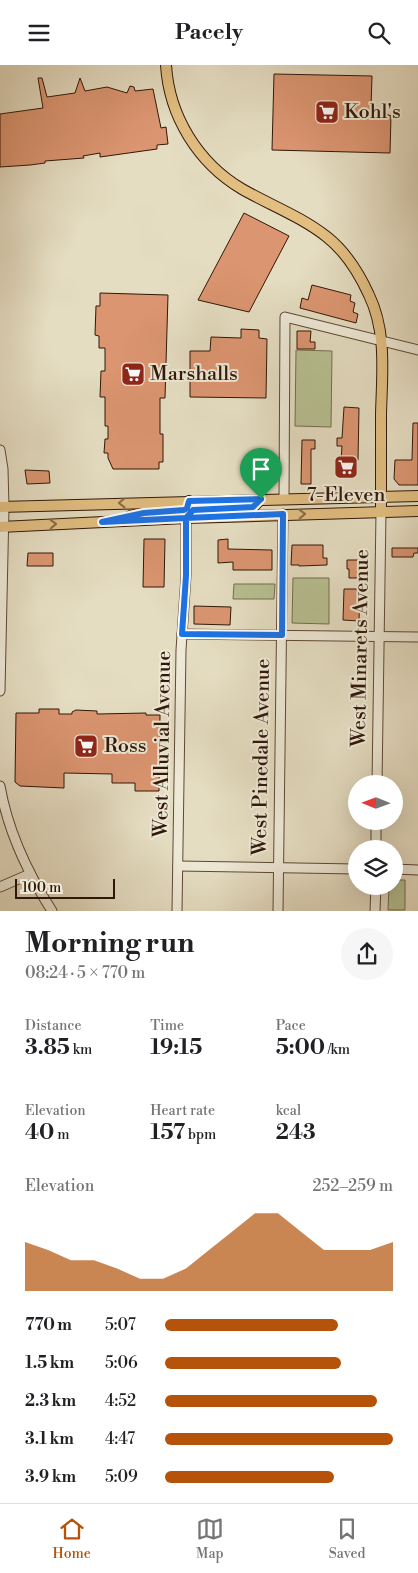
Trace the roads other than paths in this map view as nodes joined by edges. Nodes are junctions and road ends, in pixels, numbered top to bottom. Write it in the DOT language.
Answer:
graph roads {
  1 [pos="166,65"];
  2 [pos="382,340"];
  3 [pos="418,350"];
  4 [pos="0,450"];
  5 [pos="418,496"];
  6 [pos="381,497"];
  7 [pos="261,499"];
  8 [pos="284,499"];
  9 [pos="189,501"];
  10 [pos="2,507"];
  11 [pos="418,511"];
  12 [pos="381,512"];
  13 [pos="283,514"];
  14 [pos="186,518"];
  15 [pos="102,522"];
  16 [pos="2,527"];
  17 [pos="182,634"];
  18 [pos="282,635"];
  19 [pos="379,637"];
  20 [pos="418,637"];
  21 [pos="0,691"];
  22 [pos="377,775"];
  23 [pos="0,786"];
  24 [pos="178,866"];
  25 [pos="278,868"];
  26 [pos="348,869"];
  27 [pos="403,869"];
  28 [pos="418,870"];
  29 [pos="30,874"];
  30 [pos="0,887"];
  31 [pos="376,895"];
  32 [pos="52,911"];
  33 [pos="177,911"];
  34 [pos="278,911"];
  35 [pos="375,911"];
  1 -- 2 [label="main road"];
  2 -- 3 [label="street"];
  2 -- 6 [label="main road"];
  2 -- 8 [label="street"];
  4 -- 10 [label="street"];
  5 -- 6 [label="main road"];
  6 -- 8 [label="main road"];
  6 -- 12 [label="main road"];
  7 -- 8 [label="main road"];
  7 -- 9 [label="main road"];
  7 -- 14 [label="main road"];
  9 -- 10 [label="main road, one-way"];
  9 -- 15 [label="main road"];
  10 -- 16 [label="street"];
  11 -- 12 [label="main road"];
  13 -- 12 [label="main road, one-way"];
  12 -- 19 [label="street, West Minarets Avenue"];
  13 -- 14 [label="main road"];
  13 -- 18 [label="street, West Pinedale Avenue"];
  14 -- 15 [label="main road"];
  14 -- 17 [label="street, West Alluvial Avenue"];
  16 -- 15 [label="main road, one-way"];
  16 -- 21 [label="street"];
  17 -- 18 [label="street"];
  17 -- 24 [label="street, West Alluvial Avenue"];
  18 -- 19 [label="street"];
  18 -- 25 [label="street, West Pinedale Avenue"];
  19 -- 20 [label="street"];
  19 -- 22 [label="street, West Minarets Avenue"];
  23 -- 29 [label="street"];
  24 -- 25 [label="street"];
  24 -- 33 [label="street, West Alluvial Avenue"];
  25 -- 26 [label="street"];
  25 -- 34 [label="street, West Pinedale Avenue"];
  27 -- 28 [label="street"];
  29 -- 30 [label="street"];
  29 -- 32 [label="street"];
  31 -- 35 [label="street"];
}
